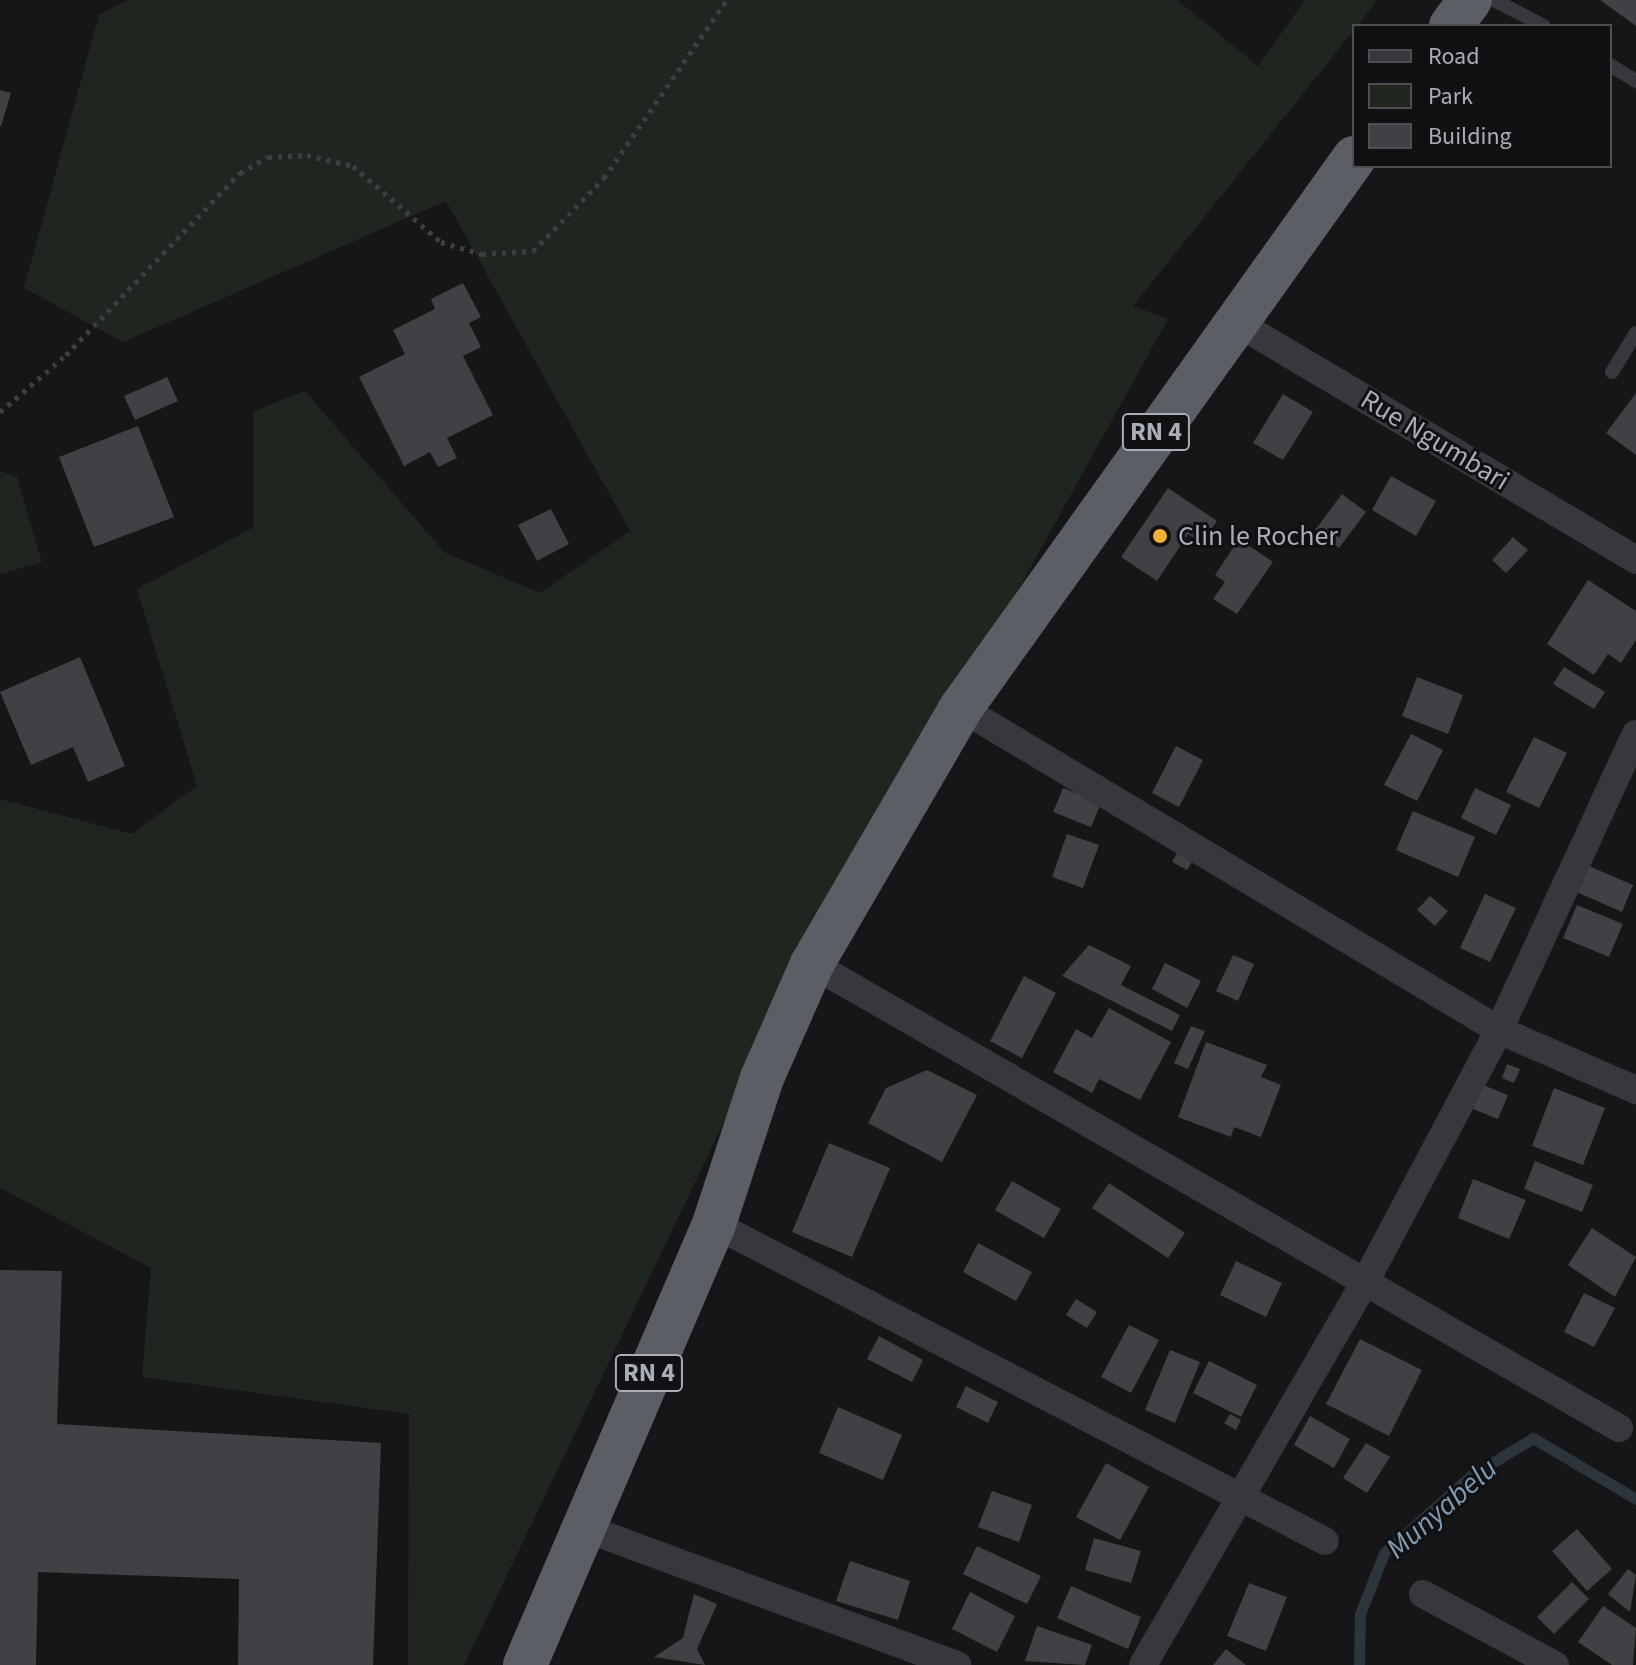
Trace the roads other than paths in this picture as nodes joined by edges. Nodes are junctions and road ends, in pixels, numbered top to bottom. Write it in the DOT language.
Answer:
graph roads {
  1 [pos="1470,0"];
  2 [pos="1494,0"];
  3 [pos="1452,24"];
  4 [pos="1540,24"];
  5 [pos="1612,66"];
  6 [pos="1636,81"];
  7 [pos="1352,161"];
  8 [pos="1234,321"];
  9 [pos="1636,333"];
  10 [pos="1612,372"];
  11 [pos="1636,560"];
  12 [pos="961,708"];
  13 [pos="1636,734"];
  14 [pos="812,964"];
  15 [pos="1499,1030"];
  16 [pos="1636,1090"];
  17 [pos="714,1224"];
  18 [pos="1363,1286"];
  19 [pos="1619,1428"];
  20 [pos="1244,1500"];
  21 [pos="582,1527"];
  22 [pos="1325,1541"];
  23 [pos="1423,1594"];
  24 [pos="525,1665"];
  25 [pos="957,1665"];
  26 [pos="1143,1665"];
  27 [pos="1555,1665"];
  1 -- 3 [label="highway"];
  2 -- 4 [label="lane"];
  5 -- 6 [label="lane"];
  7 -- 8 [label="highway, RN 4"];
  8 -- 11 [label="street, Rue Ngumbari"];
  8 -- 12 [label="highway, RN 4"];
  9 -- 10 [label="lane"];
  12 -- 14 [label="highway, RN 4"];
  12 -- 15 [label="street"];
  13 -- 15 [label="street"];
  14 -- 17 [label="highway, RN 4"];
  14 -- 18 [label="street"];
  15 -- 16 [label="street"];
  15 -- 18 [label="street"];
  17 -- 20 [label="street"];
  17 -- 21 [label="highway, RN 4"];
  18 -- 19 [label="street"];
  18 -- 20 [label="street"];
  20 -- 22 [label="street"];
  20 -- 26 [label="street"];
  21 -- 24 [label="highway, RN 4"];
  21 -- 25 [label="street"];
  23 -- 27 [label="street"];
}
